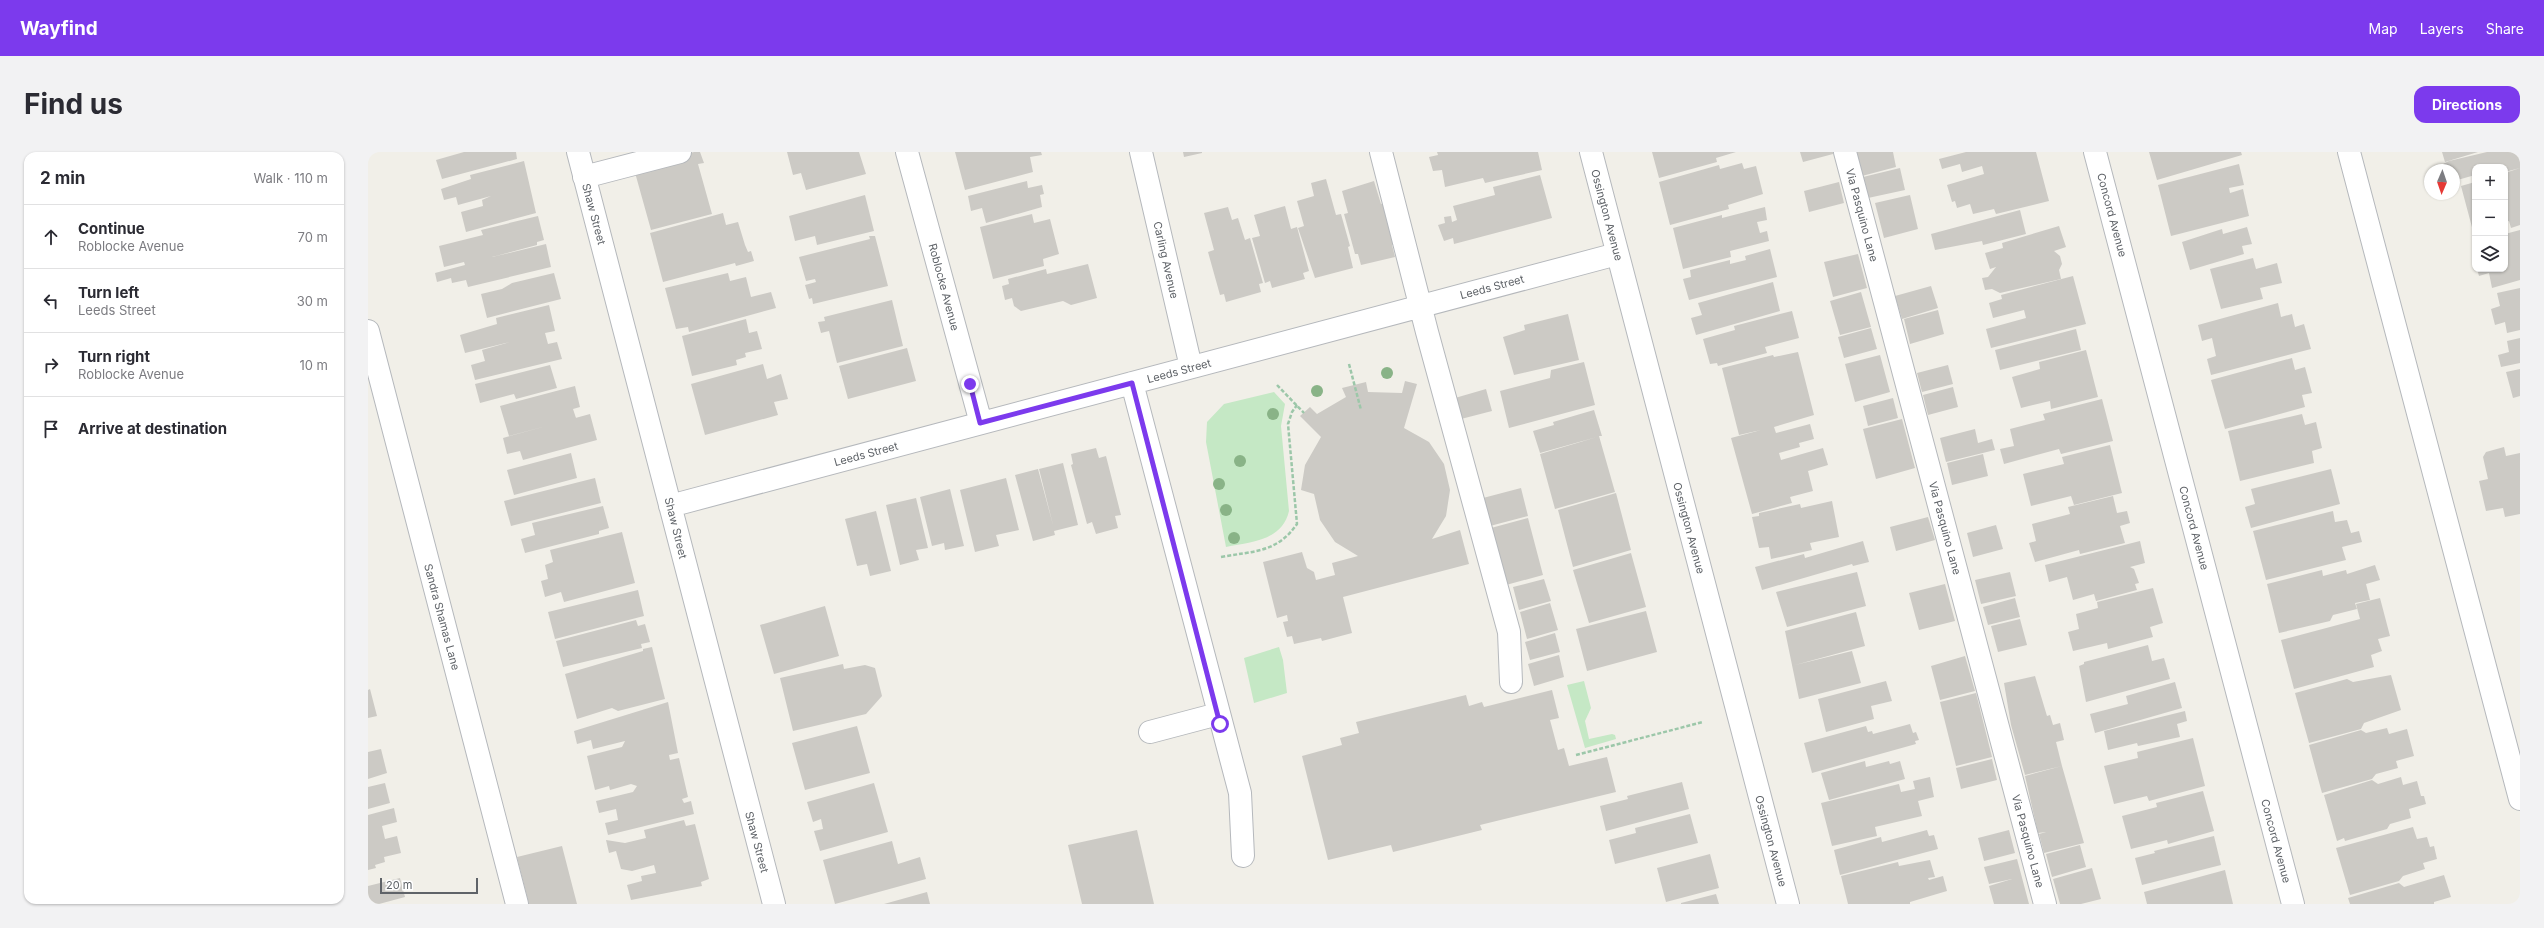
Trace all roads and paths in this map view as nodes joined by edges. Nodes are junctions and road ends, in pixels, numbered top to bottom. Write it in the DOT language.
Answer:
graph roads {
  1 [pos="578,152"];
  2 [pos="680,152"];
  3 [pos="907,152"];
  4 [pos="1141,152"];
  5 [pos="1381,152"];
  6 [pos="1591,152"];
  7 [pos="1846,152"];
  8 [pos="2096,152"];
  9 [pos="2349,152"];
  10 [pos="584,177"];
  11 [pos="1617,254"];
  12 [pos="1420,306"];
  13 [pos="368,331"];
  14 [pos="1349,364"];
  15 [pos="1191,368"];
  16 [pos="1132,383"];
  17 [pos="1278,385"];
  18 [pos="1297,405"];
  19 [pos="1361,410"];
  20 [pos="1304,413"];
  21 [pos="980,423"];
  22 [pos="670,506"];
  23 [pos="1222,557"];
  24 [pos="1511,682"];
  25 [pos="1218,714"];
  26 [pos="1703,722"];
  27 [pos="1150,732"];
  28 [pos="1576,755"];
  29 [pos="2520,799"];
  30 [pos="1243,856"];
  31 [pos="517,904"];
  32 [pos="774,904"];
  33 [pos="1788,904"];
  34 [pos="2044,904"];
  35 [pos="2293,904"];
  1 -- 10 [label="street, Shaw Street"];
  2 -- 10 [label="street"];
  3 -- 21 [label="street, Roblocke Avenue"];
  4 -- 15 [label="street, Carling Avenue"];
  5 -- 12 [label="street"];
  6 -- 11 [label="street, Ossington Avenue"];
  7 -- 34 [label="street, Via Pasquino Lane"];
  8 -- 35 [label="street, Concord Avenue"];
  9 -- 29 [label="street"];
  10 -- 22 [label="street, Shaw Street"];
  11 -- 12 [label="street, Leeds Street"];
  11 -- 33 [label="street, Ossington Avenue"];
  12 -- 15 [label="street, Leeds Street"];
  12 -- 24 [label="street"];
  13 -- 31 [label="street, Sandra Shamas Lane"];
  14 -- 19 [label="path"];
  15 -- 16 [label="street, Leeds Street"];
  16 -- 21 [label="street, Leeds Street"];
  16 -- 25 [label="street"];
  17 -- 18 [label="path"];
  18 -- 20 [label="path"];
  18 -- 23 [label="path"];
  21 -- 22 [label="street, Leeds Street"];
  22 -- 32 [label="street, Shaw Street"];
  25 -- 27 [label="street"];
  25 -- 30 [label="street"];
  26 -- 28 [label="path"];
}
